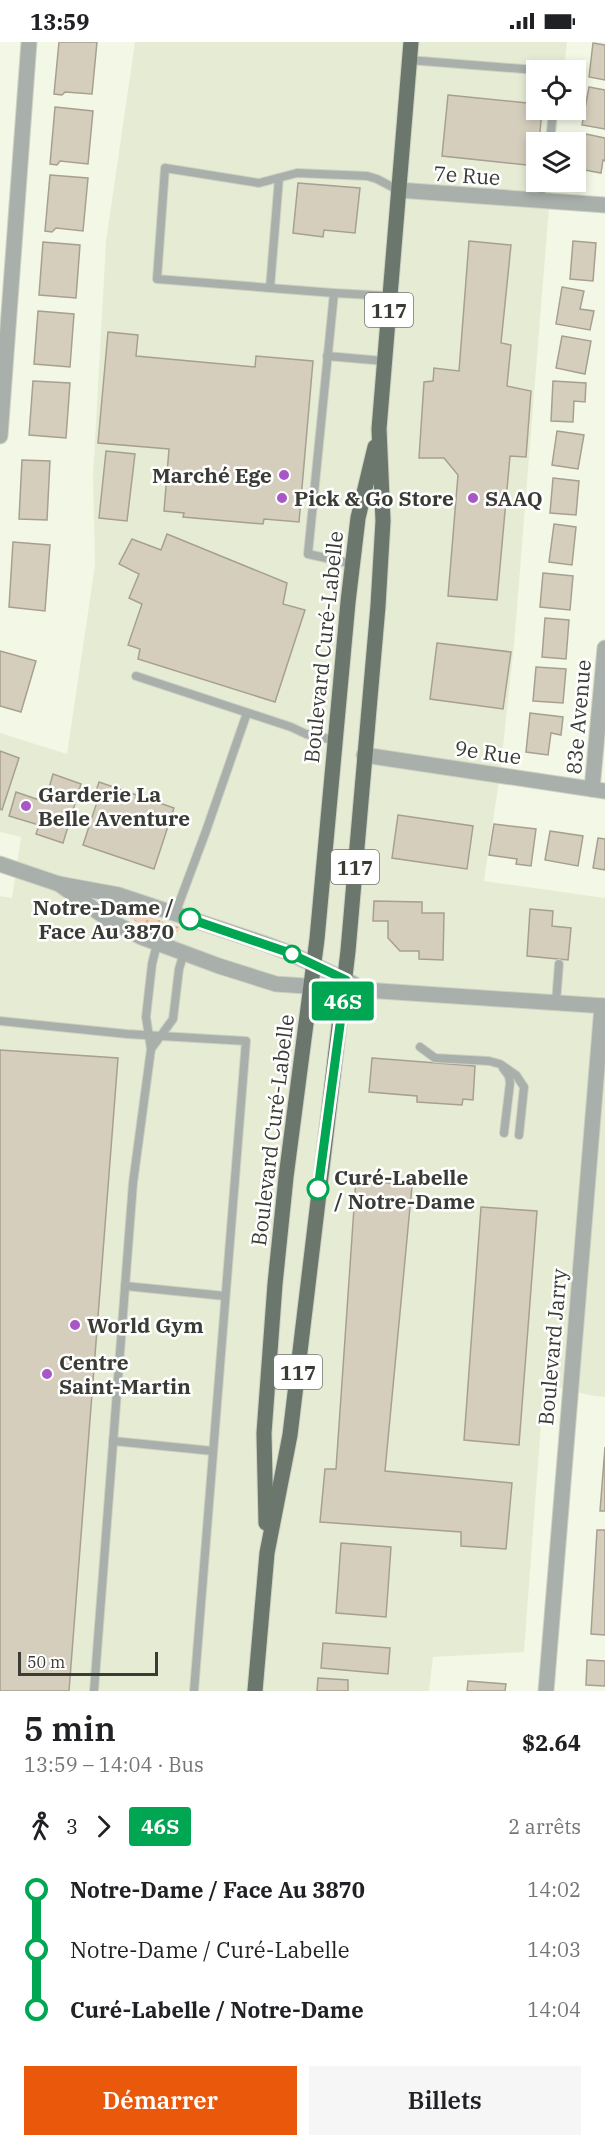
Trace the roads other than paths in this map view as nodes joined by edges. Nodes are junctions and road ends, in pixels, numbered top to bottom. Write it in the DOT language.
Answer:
graph roads {
  1 [pos="29,42"];
  2 [pos="411,42"];
  3 [pos="409,60"];
  4 [pos="526,69"];
  5 [pos="279,178"];
  6 [pos="398,190"];
  7 [pos="541,192"];
  8 [pos="540,201"];
  9 [pos="605,206"];
  10 [pos="270,288"];
  11 [pos="334,293"];
  12 [pos="390,296"];
  13 [pos="327,356"];
  14 [pos="384,361"];
  15 [pos="379,429"];
  16 [pos="0,436"];
  17 [pos="353,564"];
  18 [pos="605,648"];
  19 [pos="136,676"];
  20 [pos="247,712"];
  21 [pos="334,740"];
  22 [pos="364,754"];
  23 [pos="598,790"];
  24 [pos="0,864"];
  25 [pos="59,884"];
  26 [pos="174,914"];
  27 [pos="157,944"];
  28 [pos="184,953"];
  29 [pos="560,964"];
  30 [pos="313,965"];
  31 [pos="345,984"];
  32 [pos="311,986"];
  33 [pos="556,1002"];
  34 [pos="604,1006"];
  35 [pos="0,1021"];
  36 [pos="149,1035"];
  37 [pos="161,1036"];
  38 [pos="420,1047"];
  39 [pos="151,1049"];
  40 [pos="500,1064"];
  41 [pos="504,1133"];
  42 [pos="519,1135"];
  43 [pos="125,1286"];
  44 [pos="225,1296"];
  45 [pos="113,1440"];
  46 [pos="213,1451"];
  47 [pos="267,1553"];
  48 [pos="94,1691"];
  49 [pos="194,1691"];
  50 [pos="255,1691"];
  51 [pos="546,1691"];
  1 -- 16 [label="street"];
  2 -- 3 [label="main road, Boulevard Curé-Labelle / 117"];
  3 -- 4 [label="lane"];
  3 -- 6 [label="main road, Boulevard Curé-Labelle / 117"];
  5 -- 6 [label="lane"];
  5 -- 10 [label="lane"];
  5 -- 10 [label="lane"];
  6 -- 8 [label="street, 7e Rue"];
  6 -- 12 [label="main road, Boulevard Curé-Labelle / 117"];
  7 -- 8 [label="lane"];
  8 -- 9 [label="street, 7e Rue"];
  10 -- 11 [label="lane"];
  11 -- 12 [label="lane"];
  11 -- 13 [label="lane"];
  12 -- 14 [label="main road, Boulevard Curé-Labelle / 117"];
  13 -- 14 [label="lane"];
  13 -- 17 [label="lane"];
  14 -- 15 [label="main road, Boulevard Curé-Labelle / 117"];
  15 -- 17 [label="main road, Boulevard Curé-Labelle / 117"];
  15 -- 22 [label="main road, Boulevard Curé-Labelle / 117"];
  17 -- 21 [label="main road, Boulevard Curé-Labelle / 117"];
  18 -- 23 [label="street, 83e Avenue"];
  19 -- 20 [label="lane"];
  20 -- 21 [label="lane"];
  20 -- 26 [label="lane"];
  21 -- 30 [label="main road, Boulevard Curé-Labelle / 117"];
  22 -- 23 [label="street, 9e Rue"];
  22 -- 31 [label="main road, Boulevard Curé-Labelle / 117"];
  24 -- 25 [label="street"];
  25 -- 26 [label="street"];
  25 -- 27 [label="street"];
  26 -- 30 [label="street"];
  27 -- 28 [label="street"];
  27 -- 36 [label="lane"];
  28 -- 32 [label="street"];
  28 -- 37 [label="lane"];
  29 -- 33 [label="lane"];
  30 -- 31 [label="street"];
  30 -- 32 [label="main road, Boulevard Curé-Labelle / 117"];
  31 -- 32 [label="street"];
  31 -- 33 [label="street"];
  31 -- 47 [label="main road, Boulevard Curé-Labelle / 117"];
  32 -- 47 [label="main road, Boulevard Curé-Labelle / 117"];
  33 -- 34 [label="street"];
  34 -- 51 [label="street, Boulevard Jarry"];
  35 -- 36 [label="lane"];
  36 -- 37 [label="lane"];
  36 -- 39 [label="lane"];
  37 -- 39 [label="lane"];
  37 -- 44 [label="lane"];
  38 -- 40 [label="lane"];
  39 -- 43 [label="lane"];
  40 -- 41 [label="lane"];
  40 -- 42 [label="lane"];
  43 -- 44 [label="lane"];
  43 -- 45 [label="lane"];
  44 -- 46 [label="lane"];
  45 -- 46 [label="lane"];
  45 -- 48 [label="lane"];
  46 -- 49 [label="lane"];
  47 -- 50 [label="main road, Boulevard Curé-Labelle / 117"];
}
